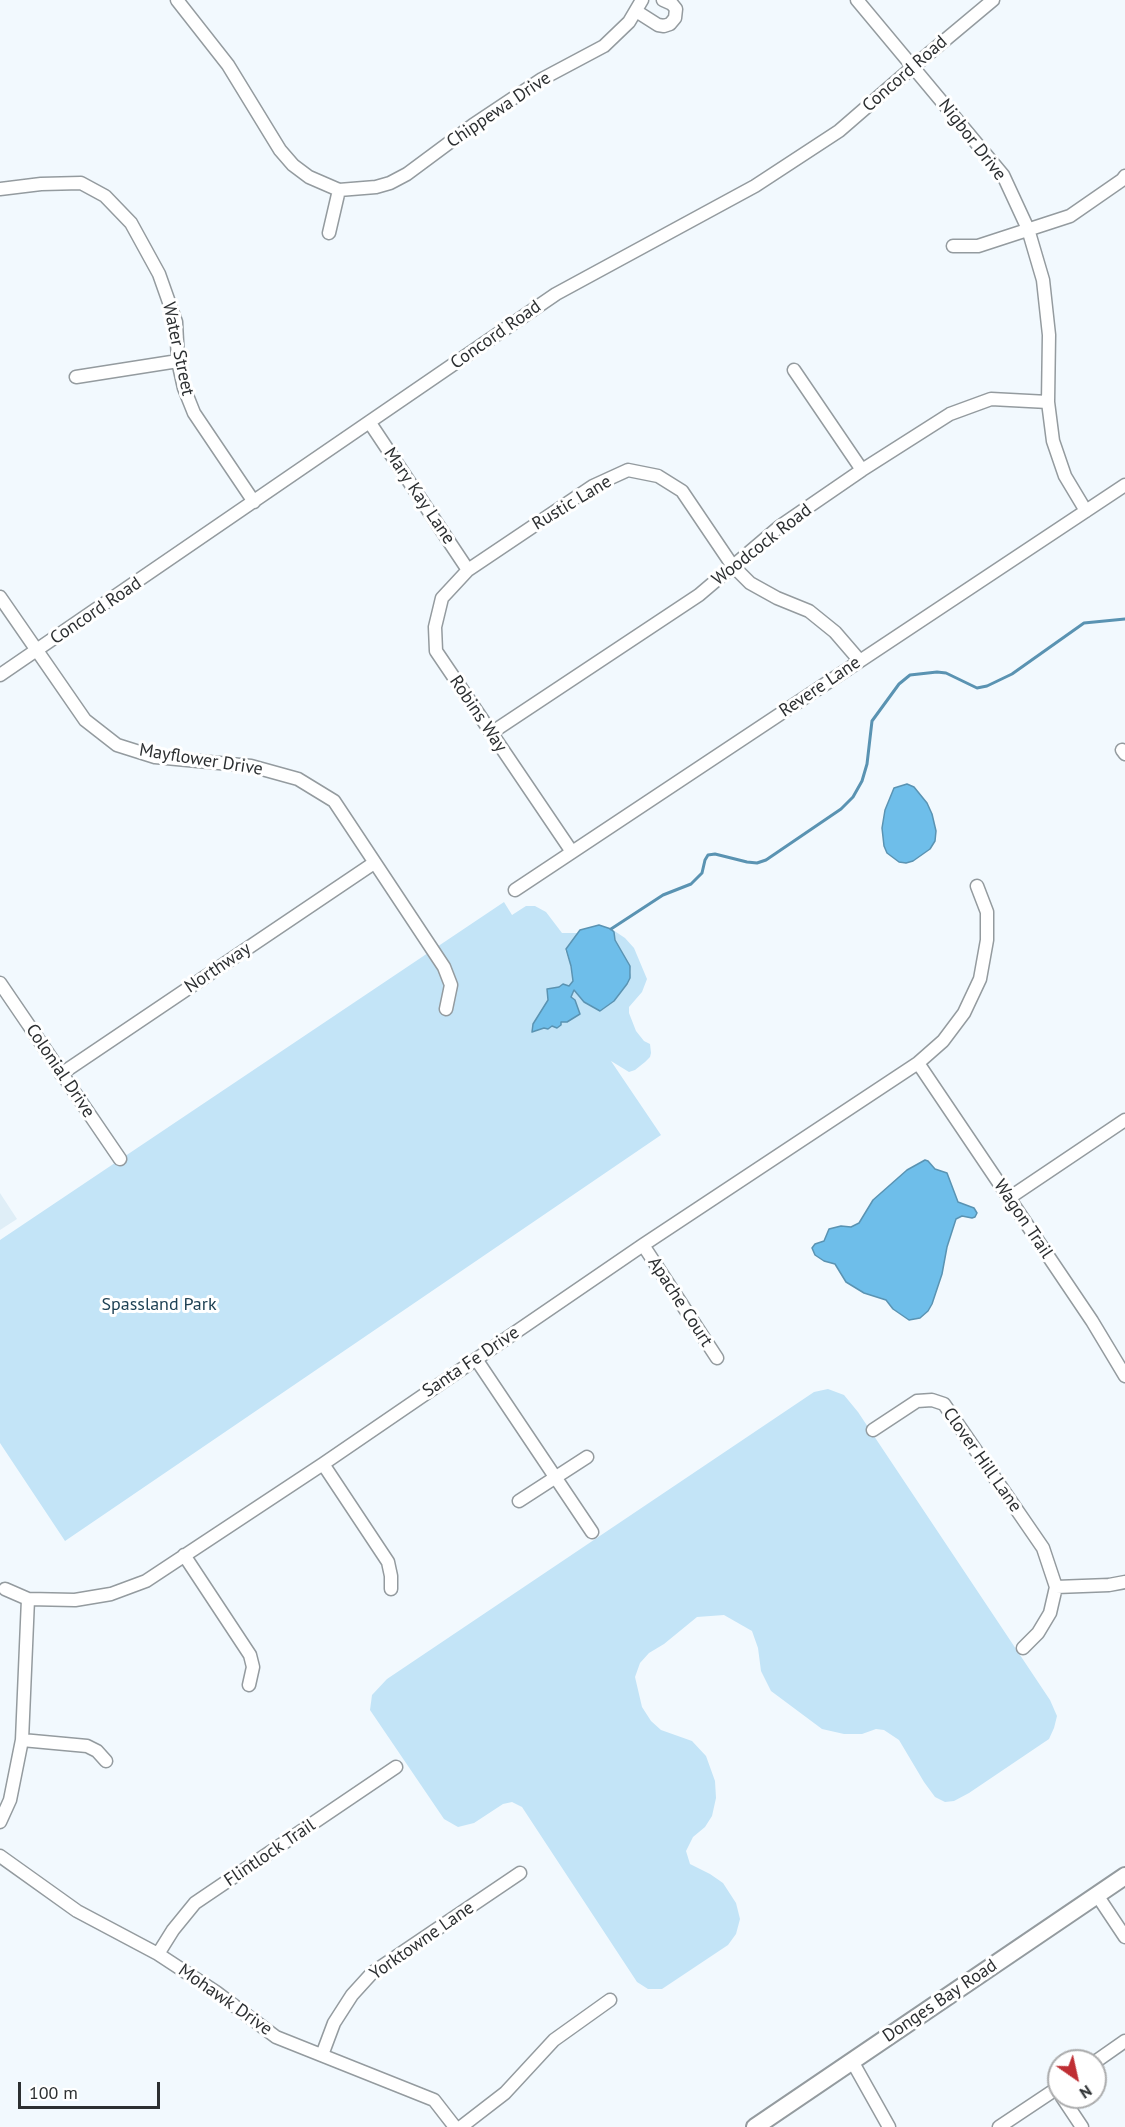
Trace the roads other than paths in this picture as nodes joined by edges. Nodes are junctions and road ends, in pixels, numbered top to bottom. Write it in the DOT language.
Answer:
graph roads {
  1 [pos="177,0"];
  2 [pos="663,0"];
  3 [pos="857,0"];
  4 [pos="993,0"];
  5 [pos="639,6"];
  6 [pos="914,66"];
  7 [pos="1125,176"];
  8 [pos="0,189"];
  9 [pos="339,190"];
  10 [pos="1028,229"];
  11 [pos="330,233"];
  12 [pos="953,246"];
  13 [pos="178,361"];
  14 [pos="794,370"];
  15 [pos="76,377"];
  16 [pos="1048,402"];
  17 [pos="370,423"];
  18 [pos="862,470"];
  19 [pos="1125,485"];
  20 [pos="254,502"];
  21 [pos="1086,511"];
  22 [pos="732,565"];
  23 [pos="468,570"];
  24 [pos="0,597"];
  25 [pos="37,651"];
  26 [pos="860,661"];
  27 [pos="0,675"];
  28 [pos="491,734"];
  29 [pos="572,852"];
  30 [pos="374,863"];
  31 [pos="977,886"];
  32 [pos="515,890"];
  33 [pos="0,983"];
  34 [pos="446,1009"];
  35 [pos="918,1063"];
  36 [pos="61,1074"];
  37 [pos="1125,1120"];
  38 [pos="120,1159"];
  39 [pos="1009,1198"];
  40 [pos="643,1245"];
  41 [pos="717,1358"];
  42 [pos="476,1359"];
  43 [pos="1125,1376"];
  44 [pos="873,1431"];
  45 [pos="587,1457"];
  46 [pos="323,1464"];
  47 [pos="555,1478"];
  48 [pos="519,1501"];
  49 [pos="592,1532"];
  50 [pos="184,1555"];
  51 [pos="1125,1582"];
  52 [pos="1056,1587"];
  53 [pos="5,1589"];
  54 [pos="391,1589"];
  55 [pos="28,1599"];
  56 [pos="1023,1648"];
  57 [pos="249,1685"];
  58 [pos="22,1740"];
  59 [pos="106,1761"];
  60 [pos="396,1767"];
  61 [pos="0,1822"];
  62 [pos="0,1856"];
  63 [pos="520,1873"];
  64 [pos="1125,1876"];
  65 [pos="1097,1895"];
  66 [pos="1125,1937"];
  67 [pos="158,1954"];
  68 [pos="610,2000"];
  69 [pos="1125,2041"];
  70 [pos="1107,2054"];
  71 [pos="322,2055"];
  72 [pos="852,2061"];
  73 [pos="1047,2098"];
  74 [pos="1070,2109"];
  75 [pos="455,2127"];
  76 [pos="461,2127"];
  77 [pos="755,2127"];
  78 [pos="889,2127"];
  79 [pos="999,2127"];
  80 [pos="1082,2127"];
  1 -- 9 [label="street, Chippewa Drive"];
  2 -- 5 [label="street"];
  3 -- 6 [label="street, Nigbor Drive"];
  4 -- 6 [label="street, Concord Road"];
  5 -- 9 [label="street, Chippewa Drive"];
  6 -- 10 [label="street, Nigbor Drive"];
  6 -- 17 [label="street, Concord Road"];
  7 -- 10 [label="street"];
  8 -- 13 [label="street, Water Street"];
  9 -- 11 [label="street"];
  10 -- 12 [label="street"];
  10 -- 16 [label="street, Nigbor Drive"];
  13 -- 15 [label="street"];
  13 -- 20 [label="street, Water Street"];
  14 -- 18 [label="street"];
  16 -- 18 [label="street, Woodcock Road"];
  16 -- 21 [label="street, Nigbor Drive"];
  17 -- 20 [label="street, Concord Road"];
  17 -- 23 [label="street, Mary Kay Lane"];
  18 -- 22 [label="street, Woodcock Road"];
  19 -- 21 [label="street, Revere Lane"];
  20 -- 25 [label="street, Concord Road"];
  21 -- 26 [label="street, Revere Lane"];
  22 -- 23 [label="street, Rustic Lane"];
  22 -- 26 [label="street, Rustic Lane"];
  22 -- 28 [label="street, Woodcock Road"];
  23 -- 28 [label="street, Robins Way"];
  24 -- 25 [label="street, Mayflower Drive"];
  25 -- 27 [label="street, Concord Road"];
  25 -- 30 [label="street, Mayflower Drive"];
  26 -- 29 [label="street, Revere Lane"];
  28 -- 29 [label="street, Robins Way"];
  29 -- 32 [label="street, Revere Lane"];
  30 -- 34 [label="street, Mayflower Drive"];
  30 -- 36 [label="street, Northway"];
  31 -- 35 [label="street, Santa Fe Drive"];
  33 -- 36 [label="street, Colonial Drive"];
  35 -- 39 [label="street, Wagon Trail"];
  35 -- 40 [label="street, Santa Fe Drive"];
  36 -- 38 [label="street, Colonial Drive"];
  37 -- 39 [label="street"];
  39 -- 43 [label="street, Wagon Trail"];
  40 -- 41 [label="street, Apache Court"];
  40 -- 42 [label="street, Santa Fe Drive"];
  42 -- 46 [label="street, Santa Fe Drive"];
  42 -- 47 [label="street"];
  44 -- 52 [label="street, Clover Hill Lane"];
  45 -- 47 [label="street"];
  46 -- 50 [label="street, Santa Fe Drive"];
  46 -- 54 [label="street"];
  47 -- 48 [label="street"];
  47 -- 49 [label="street"];
  50 -- 55 [label="street, Santa Fe Drive"];
  50 -- 57 [label="street"];
  51 -- 52 [label="street"];
  52 -- 56 [label="street"];
  53 -- 55 [label="street, Santa Fe Drive"];
  55 -- 58 [label="street"];
  58 -- 59 [label="street"];
  58 -- 61 [label="street"];
  60 -- 67 [label="street, Flintlock Trail"];
  62 -- 67 [label="street, Mohawk Drive"];
  63 -- 71 [label="street, Yorktowne Lane"];
  64 -- 65 [label="street, Donges Bay Road"];
  65 -- 66 [label="street"];
  65 -- 72 [label="street, Donges Bay Road"];
  67 -- 71 [label="street, Mohawk Drive"];
  68 -- 76 [label="street"];
  69 -- 70 [label="street"];
  71 -- 75 [label="street, Mohawk Drive"];
  72 -- 77 [label="street, Donges Bay Road"];
  72 -- 78 [label="street"];
  73 -- 79 [label="street"];
  74 -- 80 [label="street"];
}
